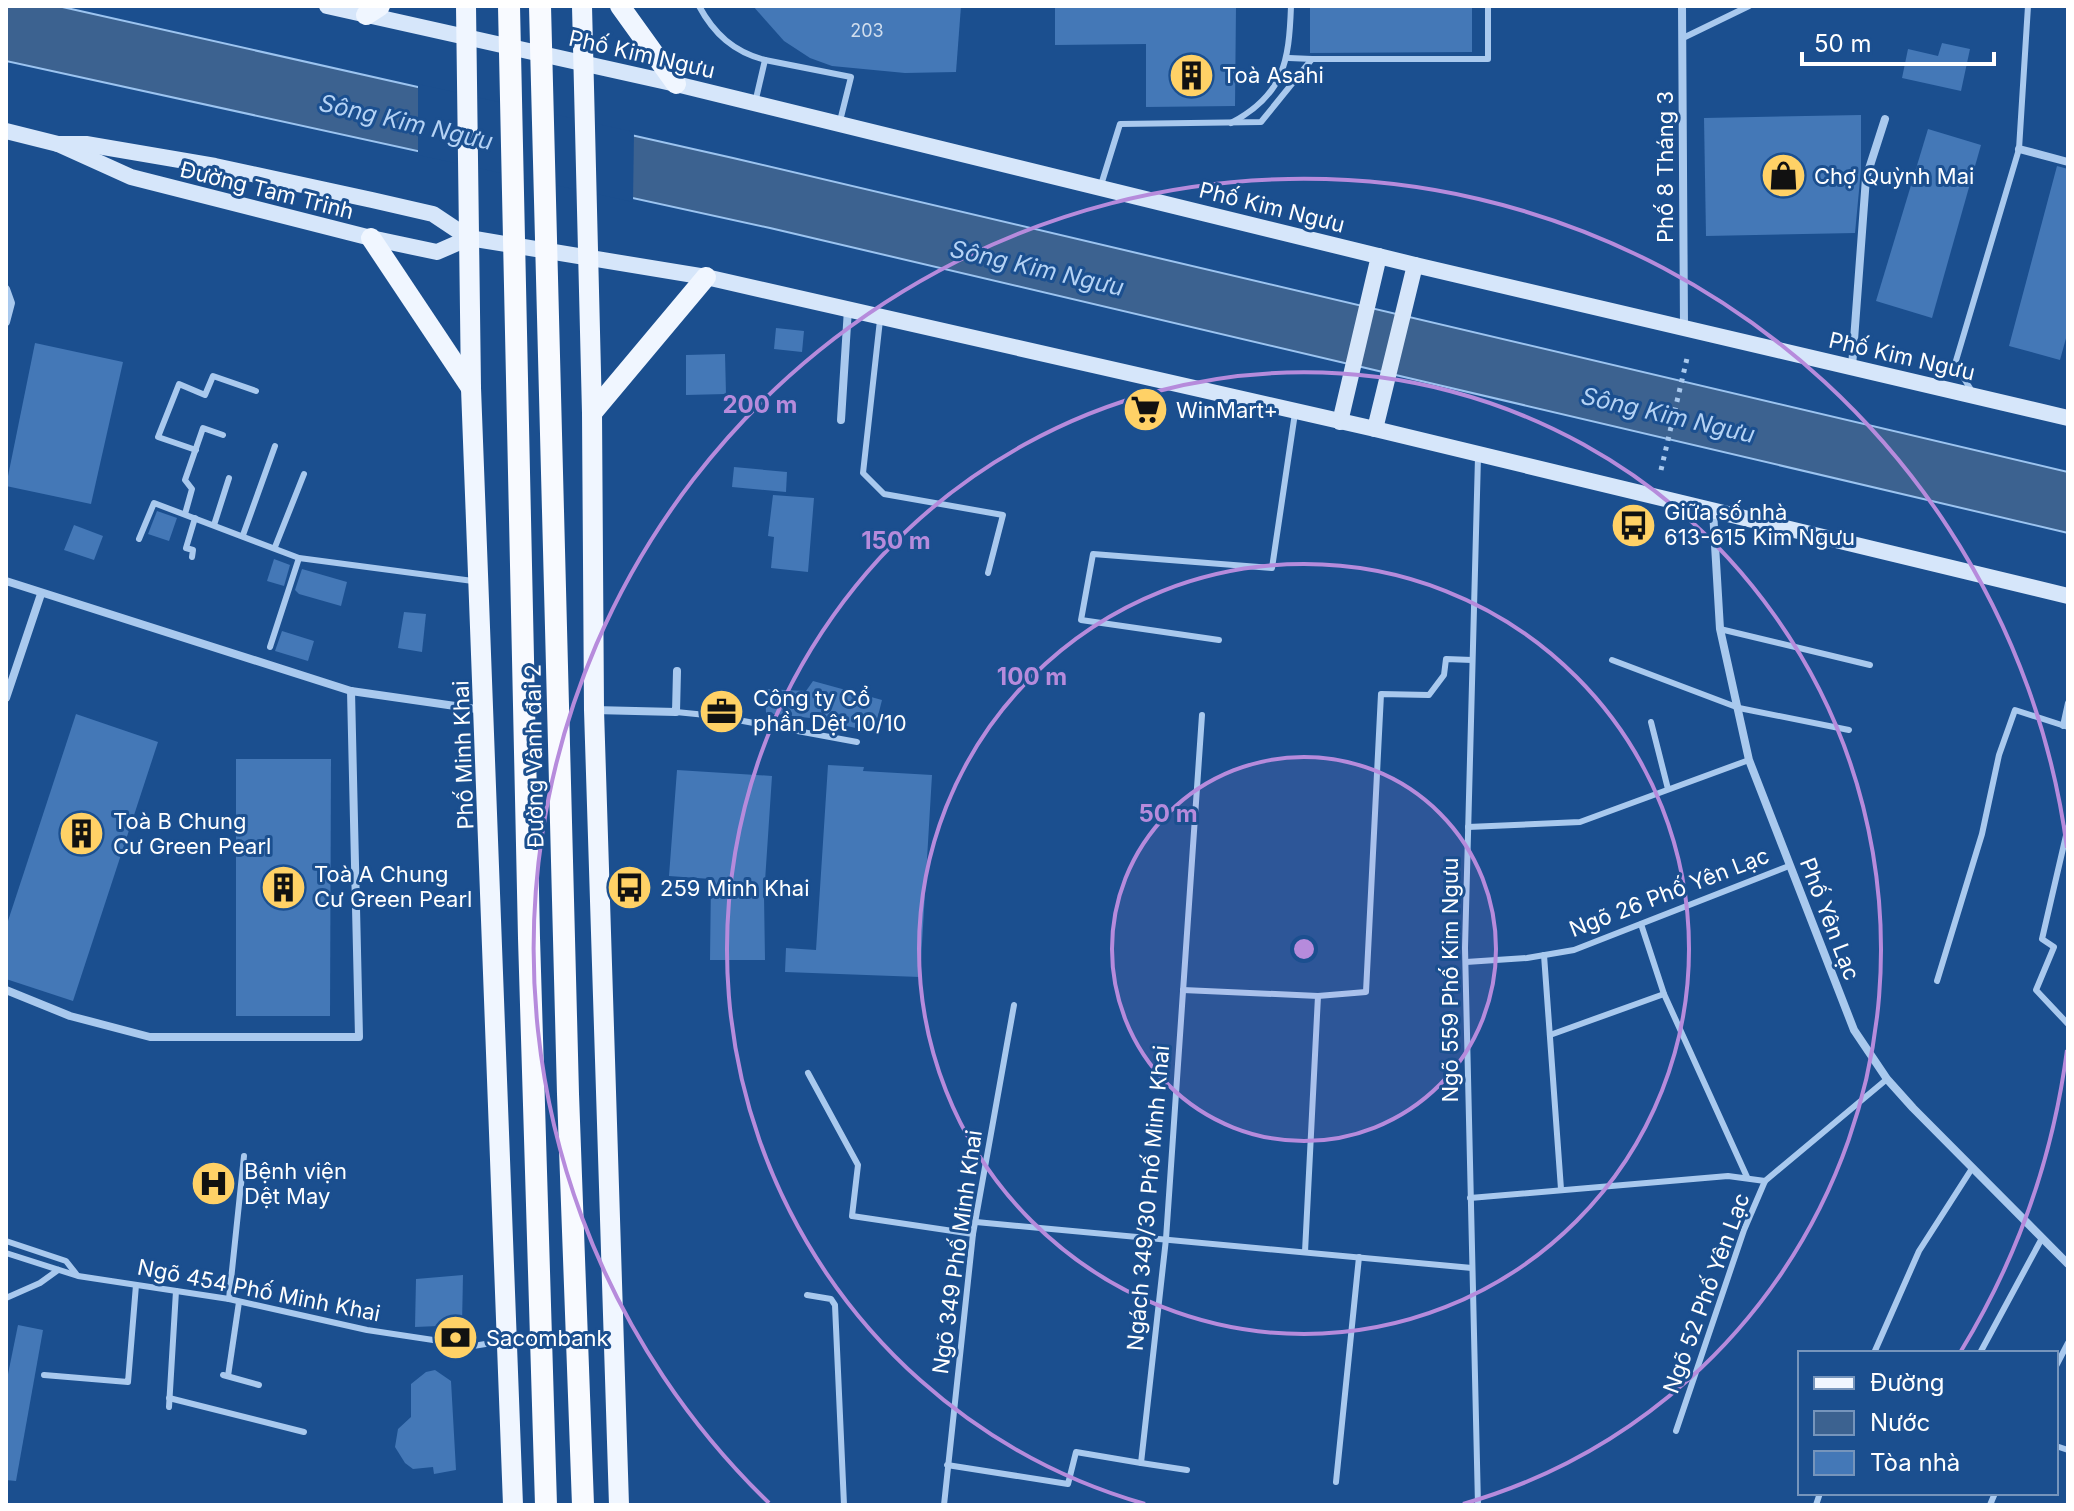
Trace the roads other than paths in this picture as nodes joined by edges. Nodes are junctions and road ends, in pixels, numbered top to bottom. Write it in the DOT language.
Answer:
graph roads {
  1 [pos="327,6"];
  2 [pos="466,6"];
  3 [pos="509,6"];
  4 [pos="540,6"];
  5 [pos="582,6"];
  6 [pos="620,6"];
  7 [pos="699,6"];
  8 [pos="1291,6"];
  9 [pos="1488,6"];
  10 [pos="1682,6"];
  11 [pos="1749,6"];
  12 [pos="2028,6"];
  13 [pos="373,10"];
  14 [pos="466,38"];
  15 [pos="1683,38"];
  16 [pos="1289,58"];
  17 [pos="1312,59"];
  18 [pos="765,60"];
  19 [pos="583,63"];
  20 [pos="676,84"];
  21 [pos="755,103"];
  22 [pos="1885,119"];
  23 [pos="839,124"];
  24 [pos="1228,124"];
  25 [pos="6,131"];
  26 [pos="58,144"];
  27 [pos="2019,149"];
  28 [pos="2068,162"];
  29 [pos="1101,187"];
  30 [pos="371,238"];
  31 [pos="469,238"];
  32 [pos="1379,256"];
  33 [pos="589,257"];
  34 [pos="1415,265"];
  35 [pos="706,277"];
  36 [pos="6,289"];
  37 [pos="848,309"];
  38 [pos="880,317"];
  39 [pos="6,322"];
  40 [pos="1684,327"];
  41 [pos="1852,367"];
  42 [pos="471,388"];
  43 [pos="256,391"];
  44 [pos="1975,396"];
  45 [pos="592,413"];
  46 [pos="1295,413"];
  47 [pos="2068,418"];
  48 [pos="841,420"];
  49 [pos="1340,422"];
  50 [pos="1375,429"];
  51 [pos="223,435"];
  52 [pos="275,446"];
  53 [pos="196,450"];
  54 [pos="1478,454"];
  55 [pos="304,474"];
  56 [pos="229,478"];
  57 [pos="1713,511"];
  58 [pos="185,514"];
  59 [pos="195,518"];
  60 [pos="214,525"];
  61 [pos="243,535"];
  62 [pos="139,539"];
  63 [pos="275,547"];
  64 [pos="192,557"];
  65 [pos="299,558"];
  66 [pos="988,573"];
  67 [pos="6,581"];
  68 [pos="480,582"];
  69 [pos="41,594"];
  70 [pos="2068,596"];
  71 [pos="1720,629"];
  72 [pos="1219,640"];
  73 [pos="270,647"];
  74 [pos="1472,660"];
  75 [pos="1612,660"];
  76 [pos="1870,665"];
  77 [pos="677,671"];
  78 [pos="351,691"];
  79 [pos="6,698"];
  80 [pos="2068,703"];
  81 [pos="1739,708"];
  82 [pos="485,710"];
  83 [pos="594,710"];
  84 [pos="676,712"];
  85 [pos="1202,715"];
  86 [pos="1651,722"];
  87 [pos="2065,727"];
  88 [pos="1849,730"];
  89 [pos="857,742"];
  90 [pos="1749,760"];
  91 [pos="1668,789"];
  92 [pos="1468,827"];
  93 [pos="2068,827"];
  94 [pos="1789,866"];
  95 [pos="1641,924"];
  96 [pos="1544,955"];
  97 [pos="1466,962"];
  98 [pos="1937,981"];
  99 [pos="1183,990"];
  100 [pos="10,992"];
  101 [pos="1664,994"];
  102 [pos="1318,996"];
  103 [pos="1014,1005"];
  104 [pos="2068,1024"];
  105 [pos="1550,1035"];
  106 [pos="808,1073"];
  107 [pos="1887,1079"];
  108 [pos="244,1156"];
  109 [pos="1971,1170"];
  110 [pos="1747,1177"];
  111 [pos="1765,1181"];
  112 [pos="1561,1189"];
  113 [pos="1470,1198"];
  114 [pos="976,1222"];
  115 [pos="973,1234"];
  116 [pos="1166,1239"];
  117 [pos="2041,1240"];
  118 [pos="6,1241"];
  119 [pos="1305,1252"];
  120 [pos="6,1253"];
  121 [pos="1359,1257"];
  122 [pos="2068,1264"];
  123 [pos="1472,1268"];
  124 [pos="58,1270"];
  125 [pos="78,1276"];
  126 [pos="136,1285"];
  127 [pos="176,1291"];
  128 [pos="807,1295"];
  129 [pos="6,1298"];
  130 [pos="229,1299"];
  131 [pos="239,1302"];
  132 [pos="509,1340"];
  133 [pos="2068,1343"];
  134 [pos="1875,1351"];
  135 [pos="1981,1351"];
  136 [pos="2058,1362"];
  137 [pos="44,1375"];
  138 [pos="259,1385"];
  139 [pos="169,1398"];
  140 [pos="169,1407"];
  141 [pos="1676,1431"];
  142 [pos="304,1432"];
  143 [pos="1141,1463"];
  144 [pos="947,1465"];
  145 [pos="1187,1470"];
  146 [pos="1336,1482"];
  147 [pos="513,1505"];
  148 [pos="546,1505"];
  149 [pos="583,1505"];
  150 [pos="619,1505"];
  151 [pos="844,1505"];
  152 [pos="944,1505"];
  153 [pos="1478,1505"];
  1 -- 13 [label="main road"];
  2 -- 14 [label="main road"];
  3 -- 148 [label="highway, Đường Vành đai 2, bridge"];
  4 -- 149 [label="highway, Đường Vành đai 2, bridge"];
  5 -- 19 [label="main road"];
  6 -- 20 [label="main road"];
  7 -- 18 [label="lane"];
  8 -- 16 [label="lane"];
  9 -- 17 [label="lane"];
  10 -- 15 [label="street, Phố 8 Tháng 3"];
  11 -- 15 [label="lane"];
  12 -- 27 [label="lane"];
  13 -- 14 [label="main road"];
  14 -- 19 [label="main road, Phố Kim Ngưu"];
  14 -- 31 [label="main road, Phố Minh Khai"];
  15 -- 40 [label="street, Phố 8 Tháng 3"];
  16 -- 17 [label="lane"];
  16 -- 24 [label="lane"];
  17 -- 24 [label="lane"];
  18 -- 21 [label="lane"];
  18 -- 23 [label="lane"];
  19 -- 20 [label="main road, Phố Kim Ngưu"];
  19 -- 33 [label="main road"];
  20 -- 21 [label="main road, Phố Kim Ngưu"];
  21 -- 23 [label="main road, Phố Kim Ngưu"];
  22 -- 41 [label="street"];
  23 -- 29 [label="main road, Phố Kim Ngưu"];
  24 -- 29 [label="lane"];
  25 -- 26 [label="main road, Đường Tam Trinh"];
  26 -- 30 [label="main road, Đường Tam Trinh"];
  26 -- 31 [label="main road, Đường Tam Trinh"];
  27 -- 28 [label="street"];
  27 -- 44 [label="lane"];
  29 -- 32 [label="main road, Phố Kim Ngưu"];
  30 -- 31 [label="main road, Đường Tam Trinh"];
  30 -- 42 [label="main road"];
  31 -- 33 [label="main road, Đường Tam Trinh"];
  31 -- 42 [label="main road, Phố Minh Khai"];
  32 -- 34 [label="main road, Phố Kim Ngưu"];
  32 -- 49 [label="main road"];
  33 -- 35 [label="main road"];
  33 -- 45 [label="main road"];
  34 -- 40 [label="main road, Phố Kim Ngưu"];
  34 -- 50 [label="main road"];
  35 -- 37 [label="main road"];
  35 -- 45 [label="main road"];
  36 -- 39 [label="street"];
  37 -- 38 [label="main road"];
  37 -- 48 [label="street"];
  38 -- 46 [label="main road"];
  38 -- 66 [label="lane"];
  40 -- 41 [label="main road, Phố Kim Ngưu"];
  41 -- 44 [label="main road, Phố Kim Ngưu"];
  42 -- 68 [label="main road, Phố Minh Khai"];
  43 -- 53 [label="lane"];
  44 -- 47 [label="main road, Phố Kim Ngưu"];
  45 -- 83 [label="main road"];
  46 -- 49 [label="main road"];
  46 -- 72 [label="lane"];
  49 -- 50 [label="main road"];
  50 -- 54 [label="main road"];
  51 -- 53 [label="lane"];
  52 -- 61 [label="lane"];
  53 -- 58 [label="lane"];
  54 -- 57 [label="main road"];
  54 -- 74 [label="lane, Ngõ 559 Phố Kim Ngưu"];
  55 -- 63 [label="lane"];
  56 -- 60 [label="lane"];
  57 -- 70 [label="main road"];
  57 -- 71 [label="street, Phố Yên Lạc"];
  58 -- 59 [label="lane"];
  58 -- 62 [label="lane"];
  59 -- 60 [label="lane"];
  59 -- 64 [label="lane"];
  60 -- 61 [label="lane"];
  61 -- 63 [label="lane"];
  63 -- 65 [label="lane"];
  65 -- 68 [label="lane"];
  65 -- 73 [label="lane"];
  67 -- 69 [label="street"];
  68 -- 82 [label="main road, Phố Minh Khai"];
  69 -- 78 [label="street"];
  69 -- 79 [label="street"];
  71 -- 76 [label="lane"];
  71 -- 81 [label="street, Phố Yên Lạc"];
  74 -- 92 [label="lane, Ngõ 559 Phố Kim Ngưu"];
  74 -- 102 [label="lane"];
  75 -- 81 [label="lane"];
  77 -- 84 [label="street"];
  78 -- 82 [label="street"];
  78 -- 100 [label="street"];
  80 -- 87 [label="lane"];
  81 -- 88 [label="lane"];
  81 -- 90 [label="street, Phố Yên Lạc"];
  82 -- 132 [label="main road, Phố Minh Khai"];
  83 -- 84 [label="street"];
  83 -- 150 [label="main road"];
  84 -- 89 [label="lane"];
  85 -- 99 [label="lane, Ngách 349/30 Phố Minh Khai"];
  86 -- 91 [label="lane"];
  87 -- 98 [label="lane"];
  90 -- 91 [label="lane"];
  90 -- 94 [label="street, Phố Yên Lạc"];
  91 -- 92 [label="lane"];
  92 -- 97 [label="lane, Ngõ 559 Phố Kim Ngưu"];
  93 -- 104 [label="lane"];
  94 -- 95 [label="lane, Ngõ 26 Phố Yên Lạc"];
  94 -- 107 [label="street, Phố Yên Lạc"];
  95 -- 96 [label="lane, Ngõ 26 Phố Yên Lạc"];
  95 -- 101 [label="lane"];
  96 -- 97 [label="lane, Ngõ 26 Phố Yên Lạc"];
  96 -- 105 [label="lane"];
  97 -- 113 [label="lane, Ngõ 559 Phố Kim Ngưu"];
  99 -- 102 [label="lane"];
  99 -- 116 [label="lane, Ngách 349/30 Phố Minh Khai"];
  101 -- 105 [label="lane"];
  101 -- 110 [label="lane"];
  102 -- 119 [label="lane"];
  103 -- 114 [label="lane, Ngõ 349 Phố Minh Khai"];
  105 -- 112 [label="lane"];
  106 -- 115 [label="lane"];
  107 -- 109 [label="street, Phố Yên Lạc"];
  107 -- 111 [label="lane, Ngõ 52 Phố Yên Lạc"];
  108 -- 130 [label="lane"];
  109 -- 117 [label="street, Phố Yên Lạc"];
  109 -- 134 [label="lane"];
  110 -- 111 [label="lane"];
  110 -- 112 [label="lane"];
  111 -- 141 [label="lane, Ngõ 52 Phố Yên Lạc"];
  112 -- 113 [label="lane"];
  113 -- 123 [label="lane, Ngõ 559 Phố Kim Ngưu"];
  114 -- 115 [label="lane, Ngõ 349 Phố Minh Khai"];
  114 -- 116 [label="lane"];
  115 -- 144 [label="lane, Ngõ 349 Phố Minh Khai"];
  116 -- 119 [label="lane"];
  116 -- 143 [label="lane, Ngách 349/30 Phố Minh Khai"];
  117 -- 122 [label="street, Phố Yên Lạc"];
  117 -- 135 [label="lane"];
  118 -- 125 [label="lane"];
  119 -- 121 [label="lane"];
  120 -- 124 [label="lane, Ngõ 454 Phố Minh Khai"];
  121 -- 123 [label="lane"];
  121 -- 146 [label="lane"];
  123 -- 153 [label="lane, Ngõ 559 Phố Kim Ngưu"];
  124 -- 125 [label="lane, Ngõ 454 Phố Minh Khai"];
  124 -- 129 [label="lane"];
  125 -- 126 [label="lane, Ngõ 454 Phố Minh Khai"];
  126 -- 127 [label="lane, Ngõ 454 Phố Minh Khai"];
  126 -- 137 [label="lane"];
  127 -- 130 [label="lane, Ngõ 454 Phố Minh Khai"];
  127 -- 139 [label="lane"];
  128 -- 151 [label="lane"];
  130 -- 131 [label="lane, Ngõ 454 Phố Minh Khai"];
  131 -- 132 [label="lane, Ngõ 454 Phố Minh Khai"];
  131 -- 138 [label="lane"];
  132 -- 147 [label="main road, Phố Minh Khai"];
  133 -- 136 [label="lane"];
  139 -- 140 [label="lane"];
  139 -- 142 [label="lane"];
  143 -- 144 [label="lane"];
  143 -- 145 [label="lane"];
  144 -- 152 [label="lane, Ngõ 349 Phố Minh Khai"];
}
